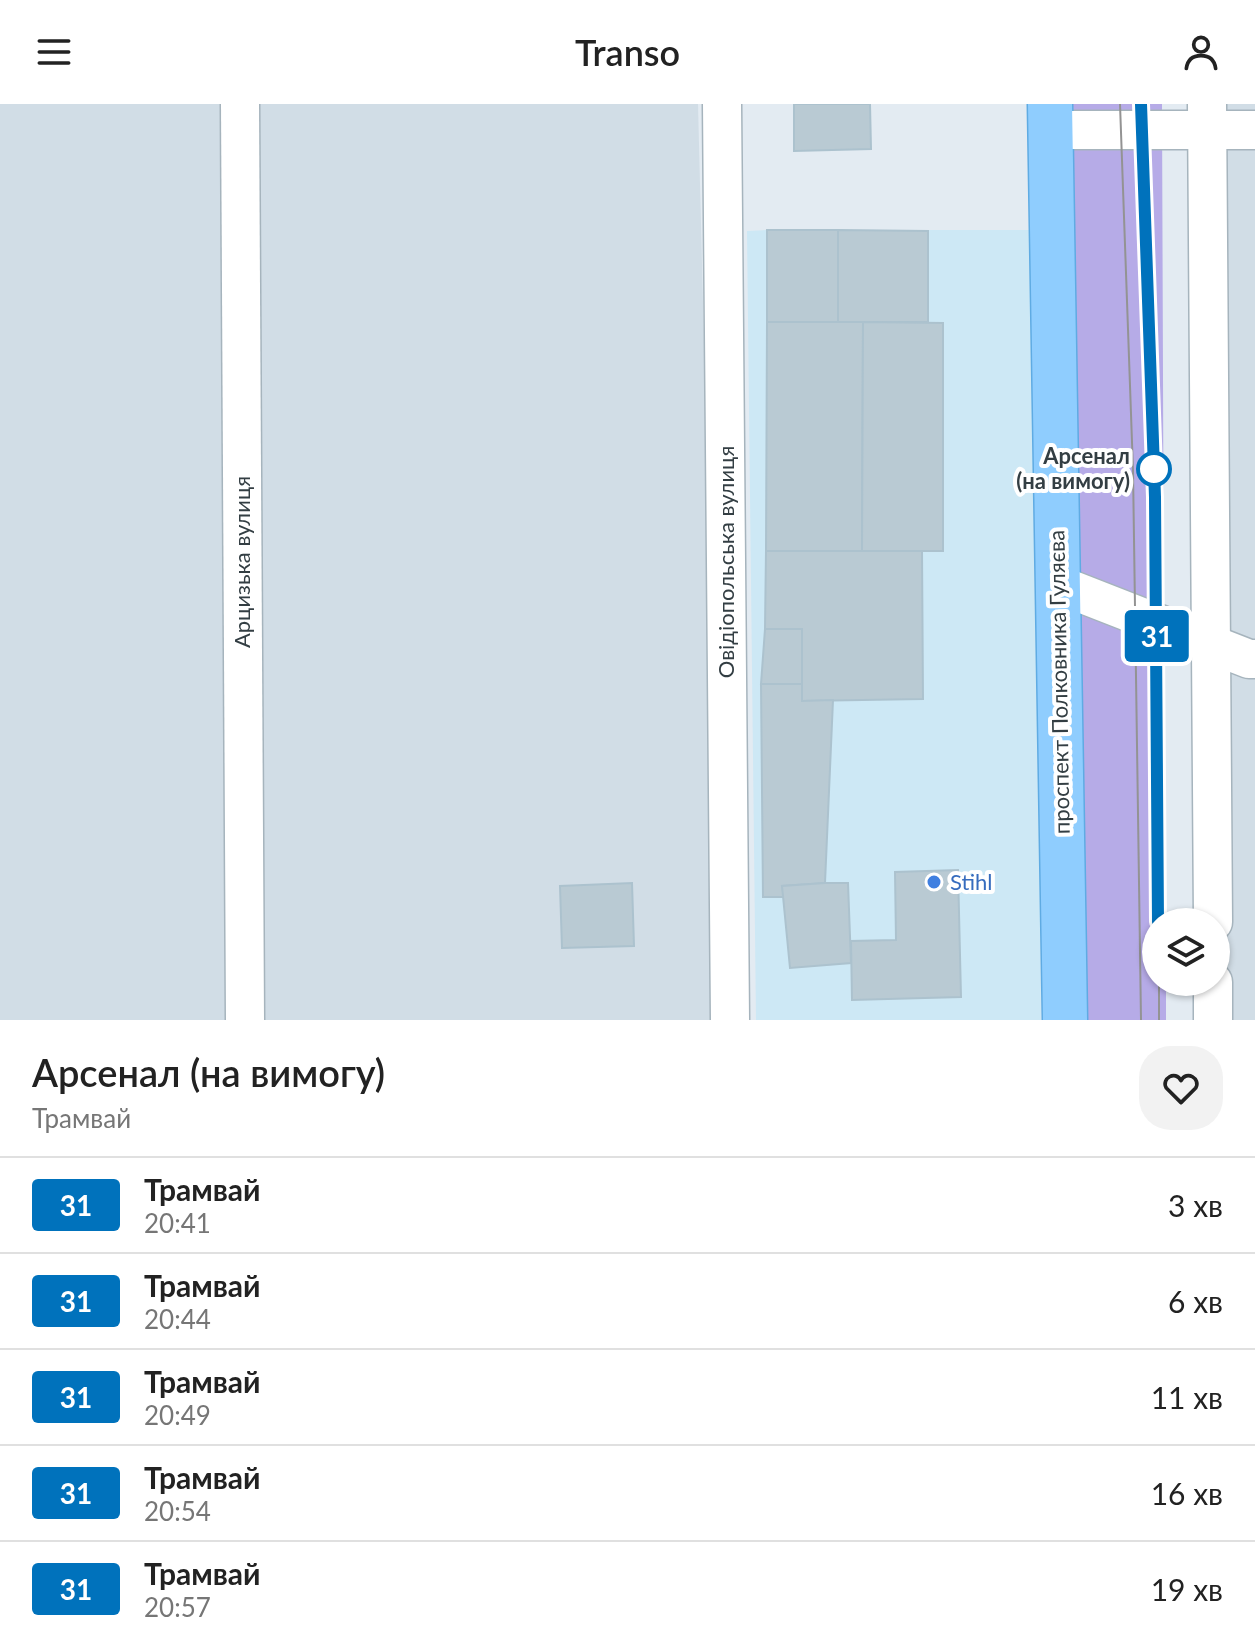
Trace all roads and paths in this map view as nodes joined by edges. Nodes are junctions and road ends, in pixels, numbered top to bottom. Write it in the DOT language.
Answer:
graph roads {
  1 [pos="240,104"];
  2 [pos="722,104"];
  3 [pos="1050,117"];
  4 [pos="1207,117"];
  5 [pos="1255,130"];
  6 [pos="1057,584"];
  7 [pos="1211,645"];
  8 [pos="1255,659"];
  9 [pos="1213,908"];
  10 [pos="1213,996"];
  11 [pos="245,1020"];
  12 [pos="730,1020"];
  13 [pos="1065,1020"];
  14 [pos="1213,1020"];
  1 -- 11 [label="street, Арцизька вулиця"];
  2 -- 12 [label="street, Овідіопольська вулиця"];
  3 -- 4 [label="street"];
  3 -- 6 [label="main road, проспект Полковника Гуляєва"];
  4 -- 5 [label="street"];
  4 -- 7 [label="street"];
  6 -- 7 [label="street"];
  6 -- 13 [label="main road, проспект Полковника Гуляєва"];
  7 -- 8 [label="street"];
  7 -- 9 [label="street"];
  10 -- 14 [label="street"];
}
